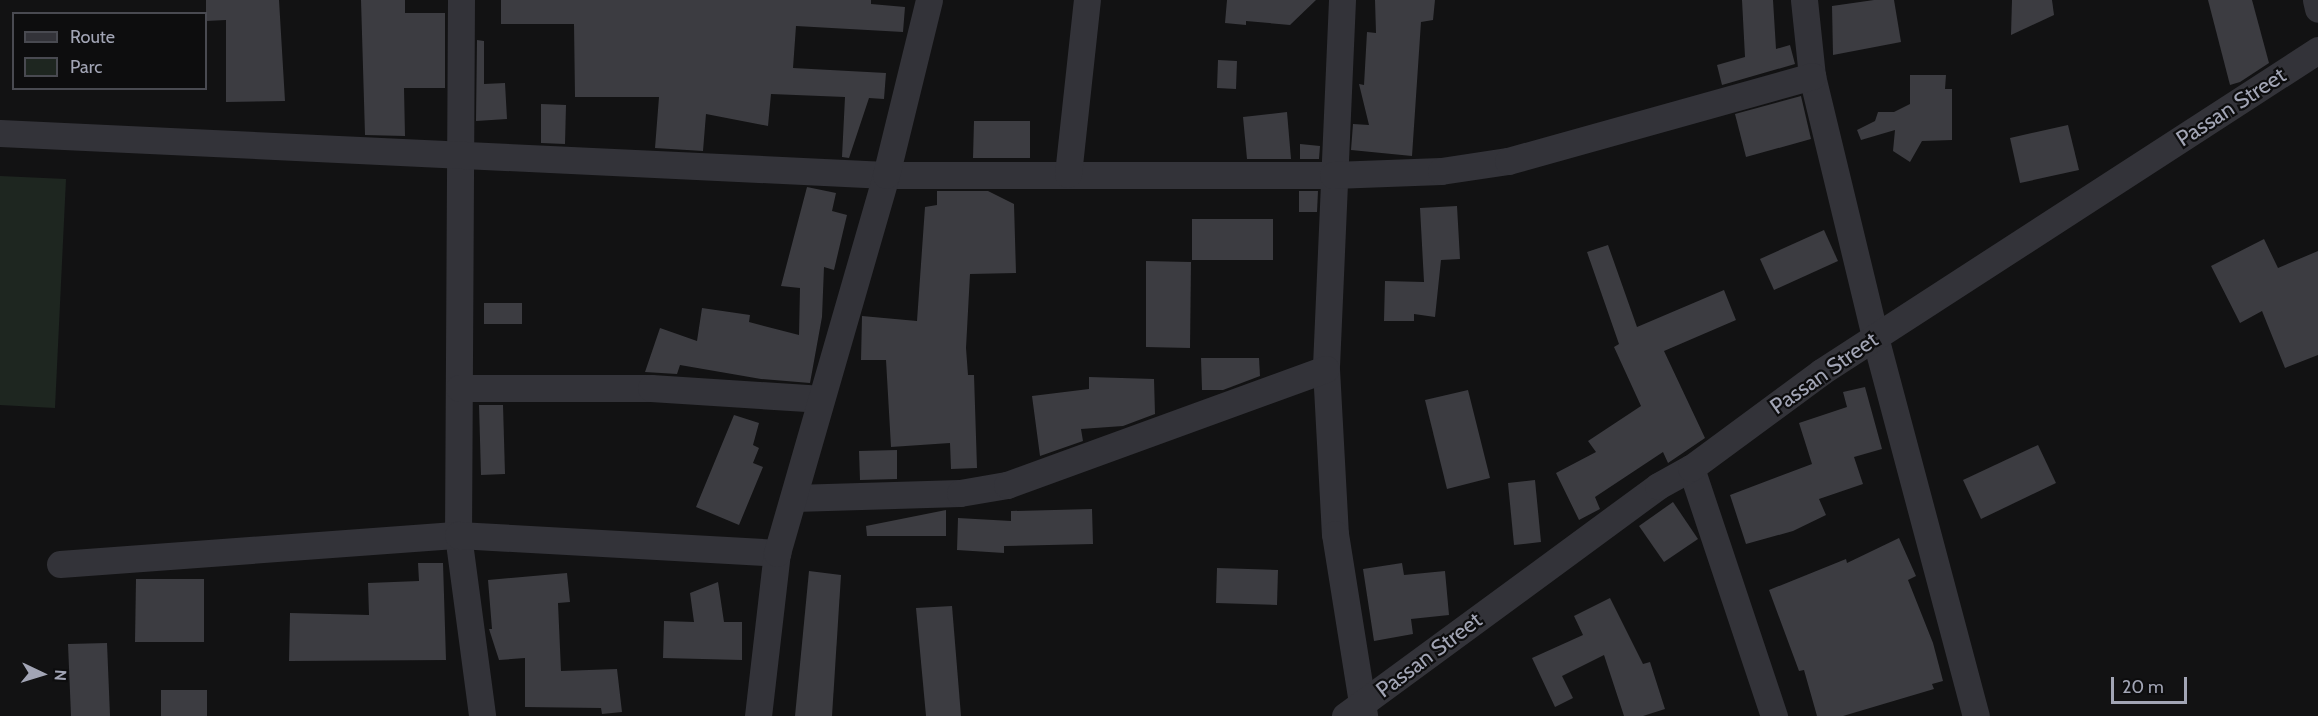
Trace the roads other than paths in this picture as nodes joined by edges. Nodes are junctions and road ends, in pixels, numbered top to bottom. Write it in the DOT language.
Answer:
graph roads {
  1 [pos="461,0"];
  2 [pos="929,0"];
  3 [pos="1088,0"];
  4 [pos="1342,0"];
  5 [pos="1804,0"];
  6 [pos="2316,0"];
  7 [pos="2318,9"];
  8 [pos="2318,50"];
  9 [pos="1812,76"];
  10 [pos="0,133"];
  11 [pos="462,157"];
  12 [pos="1068,174"];
  13 [pos="886,175"];
  14 [pos="1333,175"];
  15 [pos="1875,337"];
  16 [pos="1326,369"];
  17 [pos="459,388"];
  18 [pos="819,399"];
  19 [pos="1691,468"];
  20 [pos="794,498"];
  21 [pos="458,535"];
  22 [pos="777,553"];
  23 [pos="60,564"];
  24 [pos="1356,713"];
  25 [pos="482,716"];
  26 [pos="758,716"];
  27 [pos="1774,716"];
  28 [pos="1976,716"];
  1 -- 11 [label="street"];
  2 -- 13 [label="street"];
  3 -- 12 [label="street"];
  4 -- 14 [label="street"];
  5 -- 9 [label="street"];
  6 -- 7 [label="street"];
  8 -- 15 [label="street, Passan Street"];
  9 -- 14 [label="street"];
  9 -- 15 [label="street"];
  10 -- 11 [label="street"];
  11 -- 13 [label="street"];
  11 -- 17 [label="street"];
  12 -- 13 [label="street"];
  12 -- 14 [label="street"];
  13 -- 18 [label="street"];
  14 -- 16 [label="street"];
  15 -- 19 [label="street, Passan Street"];
  15 -- 28 [label="street"];
  16 -- 20 [label="street"];
  16 -- 24 [label="street"];
  17 -- 18 [label="street"];
  17 -- 21 [label="street"];
  18 -- 20 [label="street"];
  19 -- 24 [label="street, Passan Street"];
  19 -- 27 [label="street"];
  20 -- 22 [label="street"];
  21 -- 22 [label="street"];
  21 -- 23 [label="street"];
  21 -- 25 [label="street"];
  22 -- 26 [label="street"];
}
